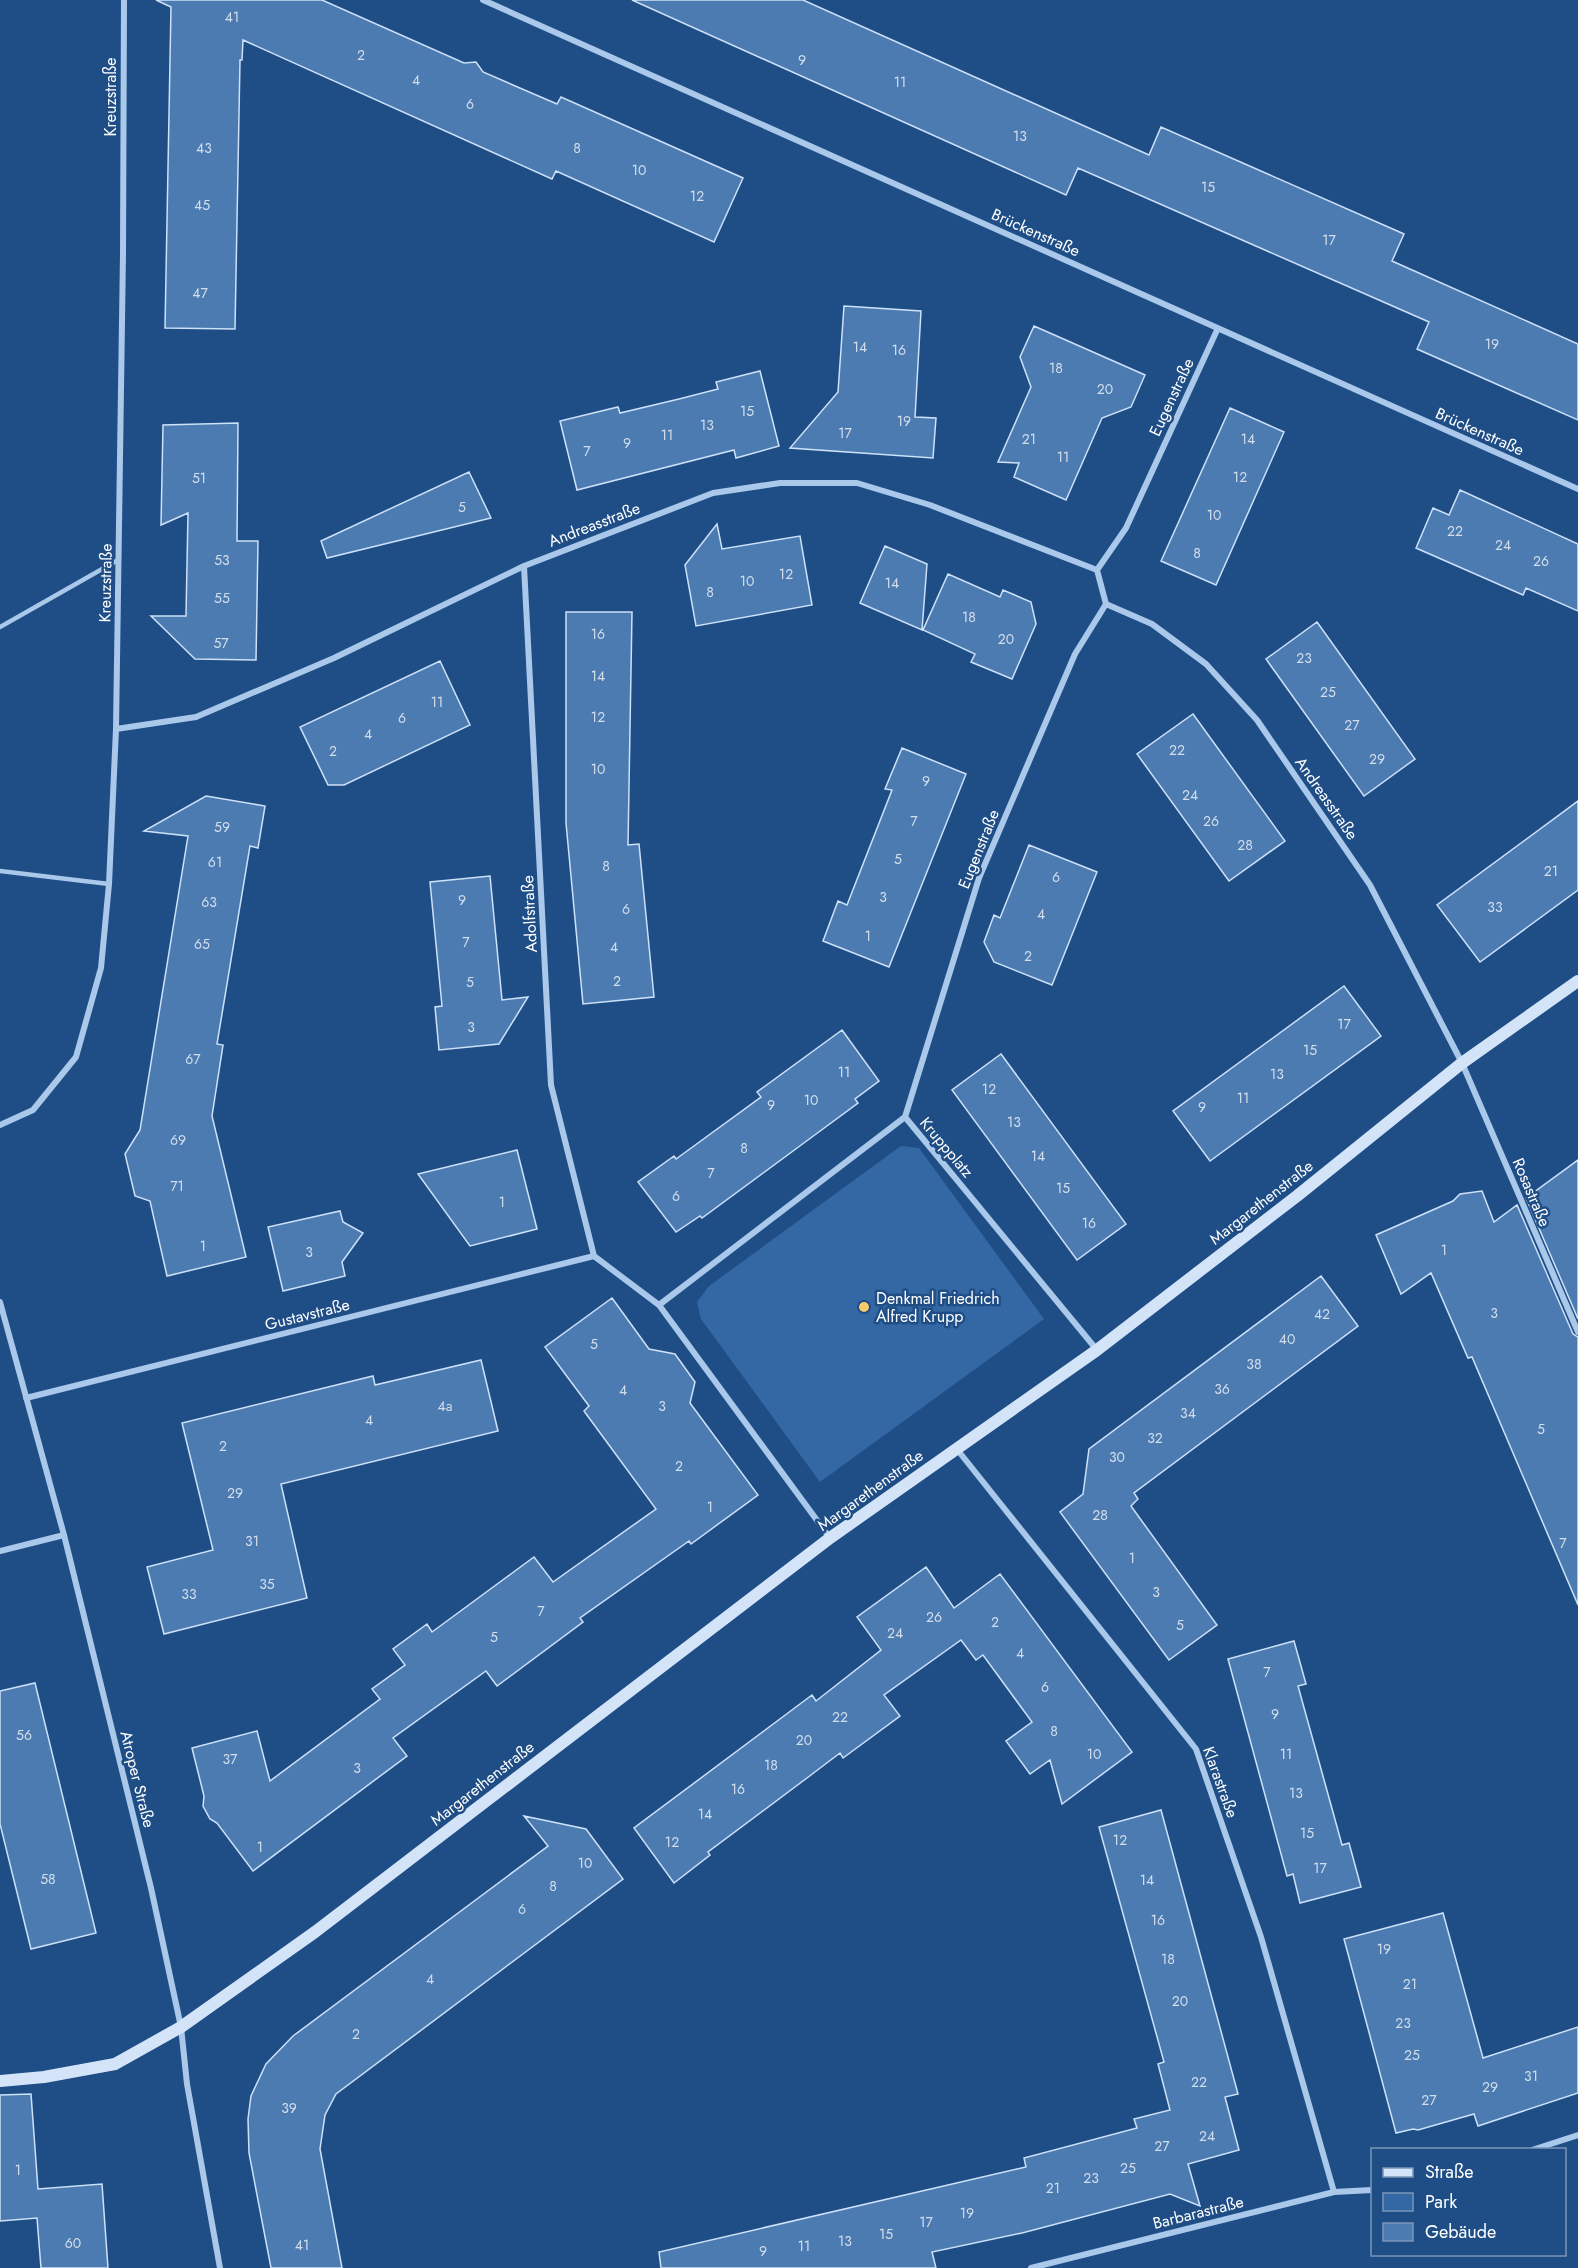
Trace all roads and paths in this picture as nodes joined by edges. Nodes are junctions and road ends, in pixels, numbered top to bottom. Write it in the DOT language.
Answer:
graph roads {
  1 [pos="124,0"];
  2 [pos="483,0"];
  3 [pos="1218,328"];
  4 [pos="1578,489"];
  5 [pos="118,560"];
  6 [pos="524,566"];
  7 [pos="1097,570"];
  8 [pos="1106,604"];
  9 [pos="0,627"];
  10 [pos="116,729"];
  11 [pos="0,871"];
  12 [pos="109,884"];
  13 [pos="1578,981"];
  14 [pos="1462,1063"];
  15 [pos="905,1117"];
  16 [pos="0,1125"];
  17 [pos="594,1256"];
  18 [pos="0,1302"];
  19 [pos="659,1305"];
  20 [pos="1578,1332"];
  21 [pos="1097,1350"];
  22 [pos="26,1398"];
  23 [pos="956,1448"];
  24 [pos="64,1535"];
  25 [pos="830,1538"];
  26 [pos="0,1551"];
  27 [pos="182,2027"];
  28 [pos="0,2081"];
  29 [pos="1578,2135"];
  30 [pos="1538,2148"];
  31 [pos="1371,2190"];
  32 [pos="1334,2192"];
  33 [pos="220,2268"];
  34 [pos="1030,2268"];
  1 -- 5 [label="street, Kreuzstraße"];
  2 -- 3 [label="street, Brückenstraße"];
  3 -- 4 [label="street, Brückenstraße"];
  3 -- 7 [label="street, Eugenstraße"];
  5 -- 9 [label="lane"];
  5 -- 10 [label="street, Kreuzstraße"];
  6 -- 7 [label="street, Andreasstraße"];
  6 -- 10 [label="street, Andreasstraße"];
  6 -- 17 [label="street, Adolfstraße"];
  7 -- 8 [label="street"];
  8 -- 14 [label="street, Andreasstraße"];
  8 -- 15 [label="street, Eugenstraße"];
  10 -- 12 [label="street, Kreuzstraße"];
  11 -- 12 [label="lane"];
  12 -- 16 [label="street, Kreuzstraße"];
  13 -- 14 [label="main road, Margarethenstraße"];
  14 -- 20 [label="street, Rosastraße"];
  14 -- 21 [label="main road, Margarethenstraße"];
  15 -- 19 [label="street, Kruppplatz"];
  15 -- 21 [label="street, Kruppplatz"];
  17 -- 19 [label="street"];
  17 -- 22 [label="street, Gustavstraße"];
  18 -- 22 [label="street, Atroper Straße"];
  19 -- 25 [label="street"];
  21 -- 23 [label="main road, Margarethenstraße"];
  22 -- 24 [label="street, Atroper Straße"];
  23 -- 25 [label="main road, Margarethenstraße"];
  23 -- 32 [label="street, Klarastraße"];
  24 -- 26 [label="street"];
  24 -- 27 [label="street, Atroper Straße"];
  25 -- 27 [label="main road, Margarethenstraße"];
  27 -- 28 [label="main road, Margarethenstraße"];
  27 -- 33 [label="street, Atroper Straße"];
  29 -- 30 [label="street"];
  31 -- 32 [label="street, Barbarastraße"];
  32 -- 34 [label="street, Barbarastraße"];
}
